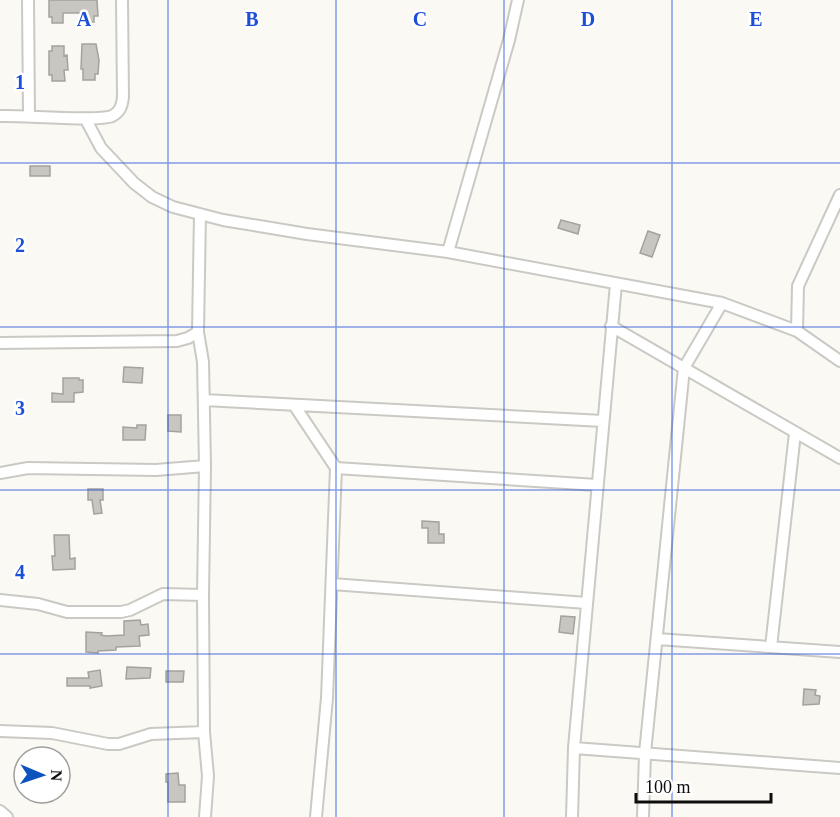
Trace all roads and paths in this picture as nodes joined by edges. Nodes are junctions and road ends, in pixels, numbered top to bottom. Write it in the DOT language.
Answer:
graph roads {
  1 [pos="28,0"];
  2 [pos="122,0"];
  3 [pos="518,0"];
  4 [pos="29,115"];
  5 [pos="0,116"];
  6 [pos="85,118"];
  7 [pos="840,195"];
  8 [pos="200,214"];
  9 [pos="448,252"];
  10 [pos="616,284"];
  11 [pos="722,303"];
  12 [pos="611,326"];
  13 [pos="797,331"];
  14 [pos="198,332"];
  15 [pos="0,343"];
  16 [pos="840,361"];
  17 [pos="684,368"];
  18 [pos="204,400"];
  19 [pos="294,405"];
  20 [pos="603,421"];
  21 [pos="795,432"];
  22 [pos="840,458"];
  23 [pos="205,466"];
  24 [pos="336,468"];
  25 [pos="0,473"];
  26 [pos="597,485"];
  27 [pos="332,584"];
  28 [pos="203,595"];
  29 [pos="0,600"];
  30 [pos="587,603"];
  31 [pos="657,639"];
  32 [pos="771,647"];
  33 [pos="840,652"];
  34 [pos="0,731"];
  35 [pos="204,732"];
  36 [pos="574,748"];
  37 [pos="645,753"];
  38 [pos="840,768"];
  39 [pos="0,811"];
  40 [pos="7,817"];
  41 [pos="205,817"];
  42 [pos="316,817"];
  43 [pos="572,817"];
  44 [pos="643,817"];
  1 -- 4 [label="street"];
  2 -- 6 [label="street"];
  3 -- 9 [label="street"];
  4 -- 5 [label="street"];
  4 -- 6 [label="street"];
  6 -- 8 [label="street"];
  7 -- 13 [label="street"];
  8 -- 9 [label="street"];
  8 -- 14 [label="street"];
  9 -- 10 [label="street"];
  10 -- 11 [label="street"];
  10 -- 12 [label="street"];
  11 -- 13 [label="street"];
  11 -- 17 [label="street"];
  12 -- 17 [label="street"];
  12 -- 20 [label="street"];
  13 -- 16 [label="street"];
  14 -- 15 [label="street"];
  14 -- 18 [label="street"];
  17 -- 21 [label="street"];
  17 -- 31 [label="street"];
  18 -- 19 [label="street"];
  18 -- 23 [label="street"];
  19 -- 20 [label="street"];
  19 -- 24 [label="street"];
  20 -- 26 [label="street"];
  21 -- 22 [label="street"];
  21 -- 32 [label="street"];
  23 -- 25 [label="street"];
  23 -- 28 [label="street"];
  24 -- 26 [label="street"];
  24 -- 27 [label="street"];
  26 -- 30 [label="street"];
  27 -- 30 [label="street"];
  27 -- 42 [label="street"];
  28 -- 29 [label="street"];
  28 -- 35 [label="street"];
  30 -- 36 [label="street"];
  31 -- 32 [label="street"];
  31 -- 37 [label="street"];
  32 -- 33 [label="street"];
  34 -- 35 [label="street"];
  35 -- 41 [label="street"];
  36 -- 37 [label="street"];
  36 -- 43 [label="street"];
  37 -- 38 [label="street"];
  37 -- 44 [label="street"];
  39 -- 40 [label="street"];
}
